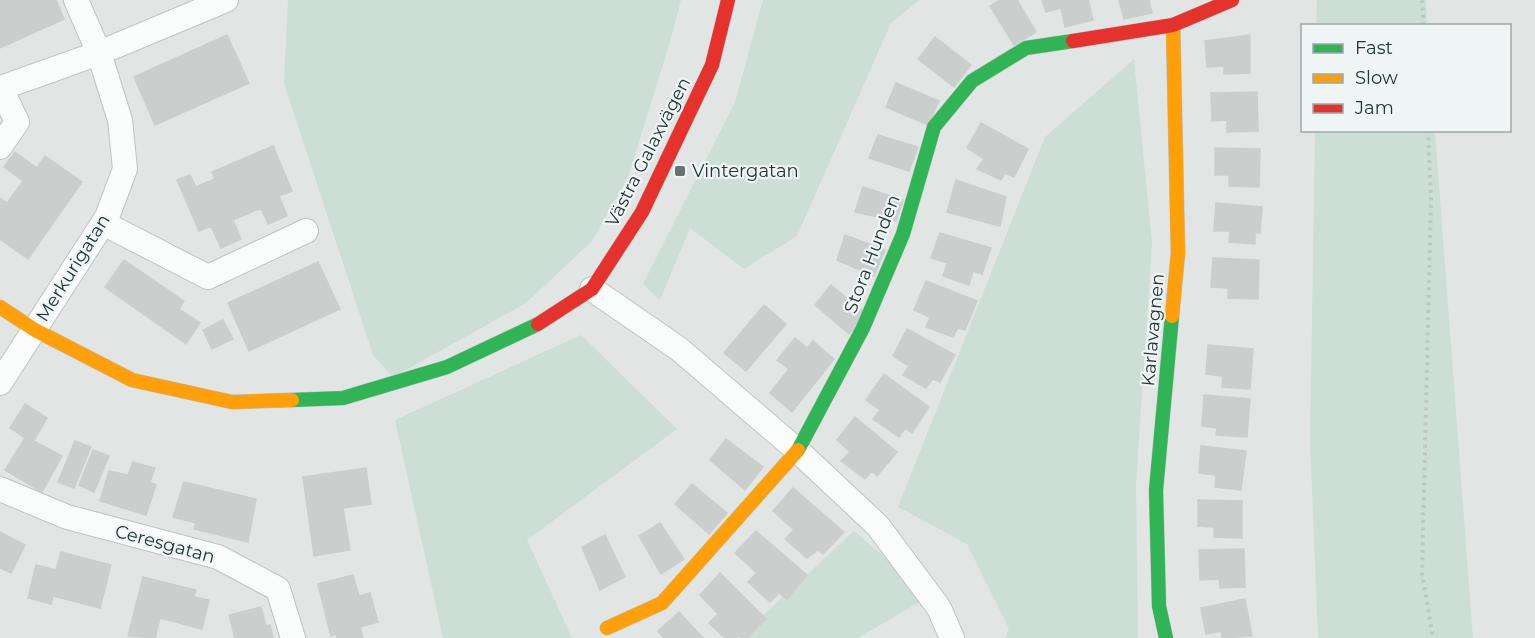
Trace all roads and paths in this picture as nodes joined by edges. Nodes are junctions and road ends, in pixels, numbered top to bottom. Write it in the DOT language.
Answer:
graph roads {
  1 [pos="76,0"];
  2 [pos="226,0"];
  3 [pos="728,0"];
  4 [pos="1232,0"];
  5 [pos="1422,0"];
  6 [pos="1424,24"];
  7 [pos="1173,25"];
  8 [pos="99,53"];
  9 [pos="1428,132"];
  10 [pos="0,147"];
  11 [pos="103,222"];
  12 [pos="306,231"];
  13 [pos="592,289"];
  14 [pos="0,307"];
  15 [pos="35,330"];
  16 [pos="0,383"];
  17 [pos="798,451"];
  18 [pos="0,489"];
  19 [pos="607,628"];
  20 [pos="293,638"];
  21 [pos="952,638"];
  22 [pos="1166,638"];
  23 [pos="1433,638"];
  1 -- 8 [label="street, Merkurigatan"];
  2 -- 8 [label="street"];
  3 -- 13 [label="street, Västra Galaxvägen"];
  4 -- 7 [label="street, Stora Hunden"];
  5 -- 6 [label="path"];
  7 -- 17 [label="street, Stora Hunden"];
  7 -- 22 [label="street, Karlavagnen"];
  8 -- 10 [label="street"];
  8 -- 11 [label="street, Merkurigatan"];
  9 -- 23 [label="path"];
  11 -- 12 [label="street"];
  11 -- 15 [label="street, Merkurigatan"];
  13 -- 15 [label="street, Västra Galaxvägen"];
  13 -- 17 [label="street"];
  14 -- 15 [label="street, Västra Galaxvägen"];
  15 -- 16 [label="street, Merkurigatan"];
  17 -- 19 [label="street, Stora Hunden"];
  17 -- 21 [label="street"];
  18 -- 20 [label="street, Ceresgatan"];
}
